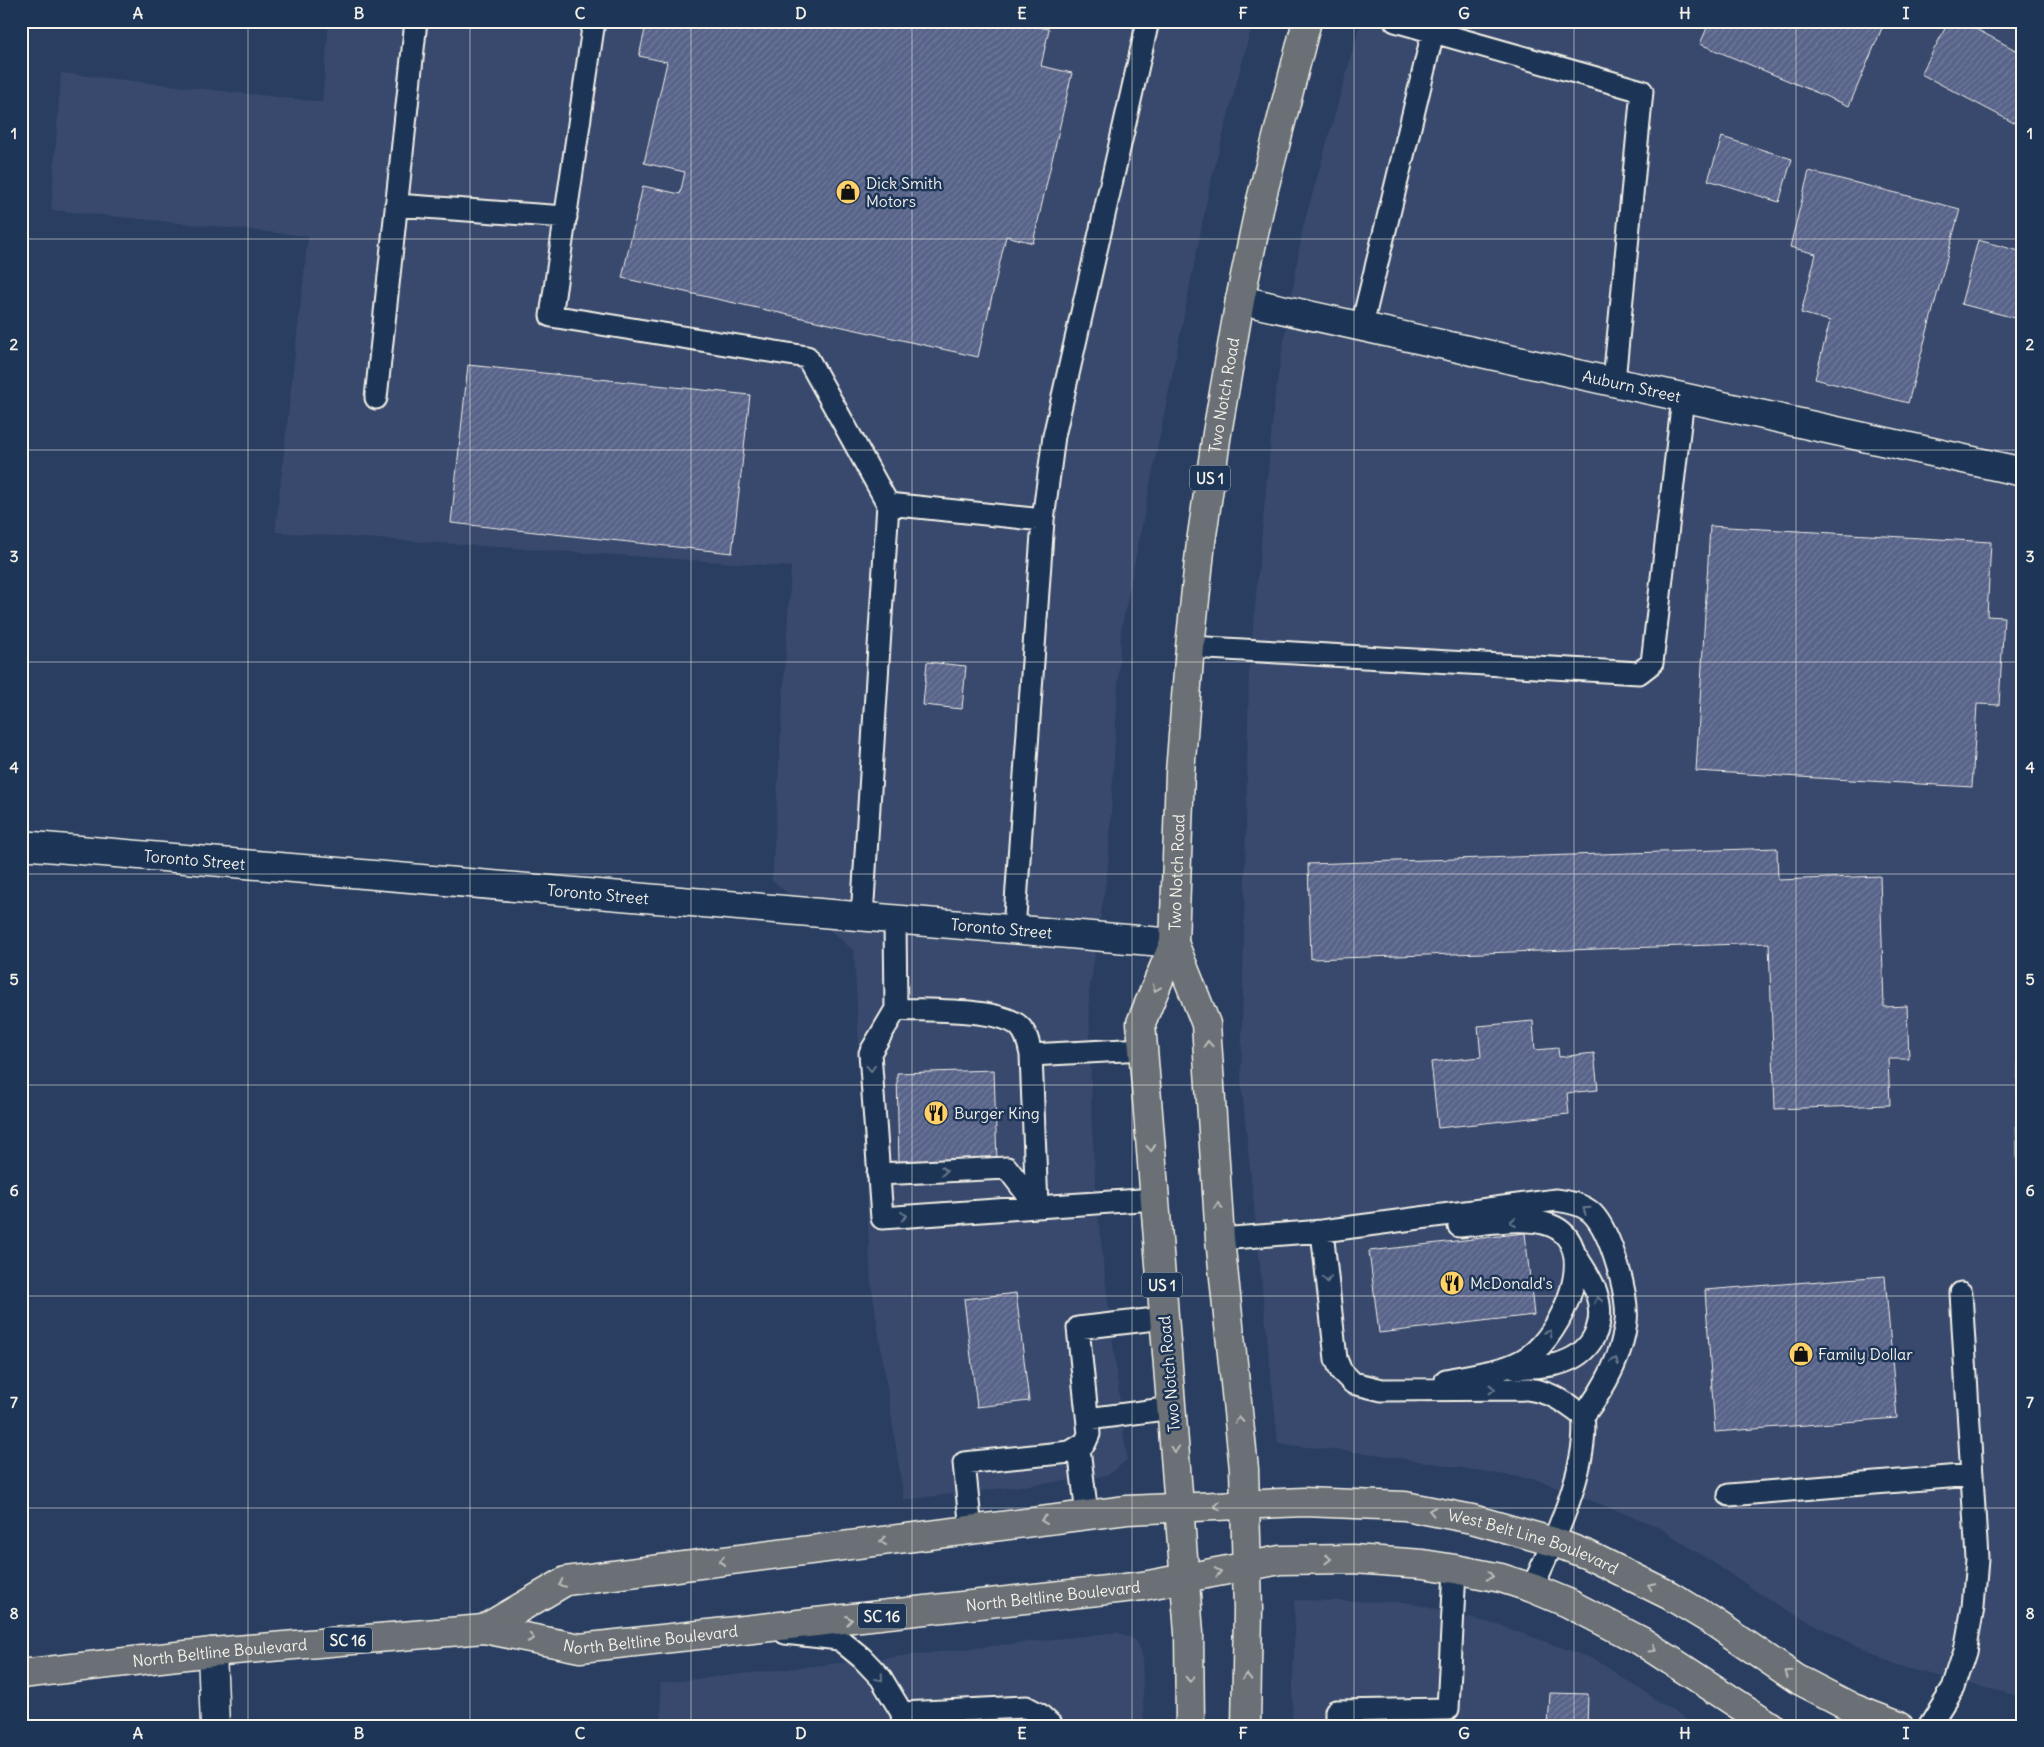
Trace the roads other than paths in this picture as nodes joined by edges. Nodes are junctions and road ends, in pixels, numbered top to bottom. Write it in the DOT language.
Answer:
graph roads {
  1 [pos="416,21"];
  2 [pos="594,21"];
  3 [pos="1148,21"];
  4 [pos="1307,21"];
  5 [pos="1395,21"];
  6 [pos="1433,32"];
  7 [pos="396,205"];
  8 [pos="566,217"];
  9 [pos="1240,300"];
  10 [pos="1362,325"];
  11 [pos="1614,381"];
  12 [pos="376,398"];
  13 [pos="1683,398"];
  14 [pos="2023,472"];
  15 [pos="888,504"];
  16 [pos="1044,520"];
  17 [pos="1190,647"];
  18 [pos="21,845"];
  19 [pos="862,918"];
  20 [pos="895,921"];
  21 [pos="1014,930"];
  22 [pos="1174,943"];
  23 [pos="896,1009"];
  24 [pos="1143,1049"];
  25 [pos="1031,1055"];
  26 [pos="878,1174"];
  27 [pos="1155,1199"];
  28 [pos="1037,1207"];
  29 [pos="1322,1231"];
  30 [pos="1220,1239"];
  31 [pos="1575,1253"];
  32 [pos="1961,1293"];
  33 [pos="1164,1318"];
  34 [pos="1489,1370"];
  35 [pos="1412,1388"];
  36 [pos="1172,1408"];
  37 [pos="1583,1416"];
  38 [pos="1088,1419"];
  39 [pos="1079,1448"];
  40 [pos="1972,1474"];
  41 [pos="1729,1495"];
  42 [pos="1245,1504"];
  43 [pos="1180,1507"];
  44 [pos="1087,1515"];
  45 [pos="971,1530"];
  46 [pos="1554,1542"];
  47 [pos="1246,1567"];
  48 [pos="1455,1569"];
  49 [pos="1185,1578"];
  50 [pos="1532,1588"];
  51 [pos="484,1629"];
  52 [pos="760,1630"];
  53 [pos="212,1652"];
  54 [pos="21,1674"];
  55 [pos="902,1719"];
  56 [pos="215,1726"];
  57 [pos="1052,1726"];
  58 [pos="1190,1726"];
  59 [pos="1246,1726"];
  60 [pos="1336,1726"];
  61 [pos="1771,1726"];
  62 [pos="1899,1726"];
  63 [pos="1929,1726"];
  1 -- 7 [label="lane"];
  2 -- 8 [label="lane"];
  3 -- 16 [label="lane"];
  4 -- 9 [label="main road, Two Notch Road / US 1"];
  5 -- 6 [label="lane"];
  6 -- 10 [label="lane"];
  6 -- 11 [label="lane"];
  7 -- 8 [label="lane"];
  7 -- 12 [label="lane"];
  8 -- 15 [label="lane"];
  9 -- 10 [label="street, Auburn Street"];
  9 -- 17 [label="main road, Two Notch Road / US 1"];
  10 -- 11 [label="street, Auburn Street"];
  11 -- 13 [label="street, Auburn Street"];
  13 -- 14 [label="street, Auburn Street"];
  13 -- 17 [label="lane"];
  15 -- 16 [label="lane"];
  15 -- 19 [label="lane"];
  16 -- 21 [label="lane"];
  17 -- 22 [label="main road, Two Notch Road / US 1"];
  18 -- 19 [label="street, Toronto Street"];
  19 -- 20 [label="street, Toronto Street"];
  20 -- 21 [label="street, Toronto Street"];
  20 -- 23 [label="lane"];
  21 -- 22 [label="street, Toronto Street"];
  22 -- 24 [label="main road, Two Notch Road / US 1, one-way"];
  30 -- 22 [label="main road, one-way"];
  23 -- 25 [label="lane"];
  23 -- 26 [label="lane, one-way"];
  24 -- 25 [label="lane"];
  24 -- 27 [label="main road, Two Notch Road / US 1, one-way"];
  25 -- 28 [label="lane"];
  26 -- 28 [label="lane, one-way"];
  26 -- 28 [label="lane, one-way"];
  27 -- 28 [label="lane"];
  27 -- 33 [label="main road, Two Notch Road / US 1"];
  29 -- 30 [label="lane"];
  31 -- 29 [label="lane, one-way"];
  29 -- 35 [label="lane, one-way"];
  37 -- 29 [label="lane, one-way"];
  42 -- 30 [label="main road, one-way"];
  34 -- 31 [label="lane, one-way"];
  34 -- 31 [label="lane, one-way"];
  32 -- 40 [label="lane"];
  33 -- 36 [label="main road, Two Notch Road / US 1"];
  33 -- 38 [label="lane"];
  34 -- 35 [label="lane"];
  35 -- 37 [label="lane, one-way"];
  36 -- 38 [label="lane"];
  36 -- 43 [label="main road, Two Notch Road / US 1, one-way"];
  37 -- 46 [label="lane"];
  38 -- 39 [label="lane"];
  39 -- 44 [label="lane"];
  39 -- 45 [label="lane"];
  40 -- 41 [label="lane"];
  40 -- 63 [label="lane"];
  42 -- 43 [label="main road, West Belt Line Boulevard, one-way"];
  46 -- 42 [label="main road, West Belt Line Boulevard, one-way"];
  42 -- 47 [label="main road"];
  43 -- 44 [label="main road, West Belt Line Boulevard"];
  43 -- 49 [label="main road, Two Notch Road / US 1"];
  44 -- 45 [label="main road, West Belt Line Boulevard, one-way"];
  45 -- 51 [label="main road, West Belt Line Boulevard, one-way"];
  46 -- 50 [label="lane"];
  62 -- 46 [label="main road, West Belt Line Boulevard, one-way"];
  47 -- 48 [label="main road, North Beltline Boulevard / SC 16, one-way"];
  49 -- 47 [label="main road, North Beltline Boulevard / SC 16, one-way"];
  59 -- 47 [label="main road, one-way"];
  48 -- 50 [label="main road, one-way"];
  48 -- 60 [label="lane"];
  52 -- 49 [label="main road, North Beltline Boulevard / SC 16, one-way"];
  49 -- 58 [label="main road, Two Notch Road / US 1, one-way"];
  50 -- 61 [label="main road, one-way"];
  51 -- 52 [label="main road, North Beltline Boulevard / SC 16, one-way"];
  51 -- 53 [label="main road, North Beltline Boulevard / SC 16"];
  52 -- 55 [label="lane, one-way"];
  53 -- 54 [label="main road, North Beltline Boulevard / SC 16"];
  53 -- 56 [label="street"];
  55 -- 57 [label="lane"];
}
